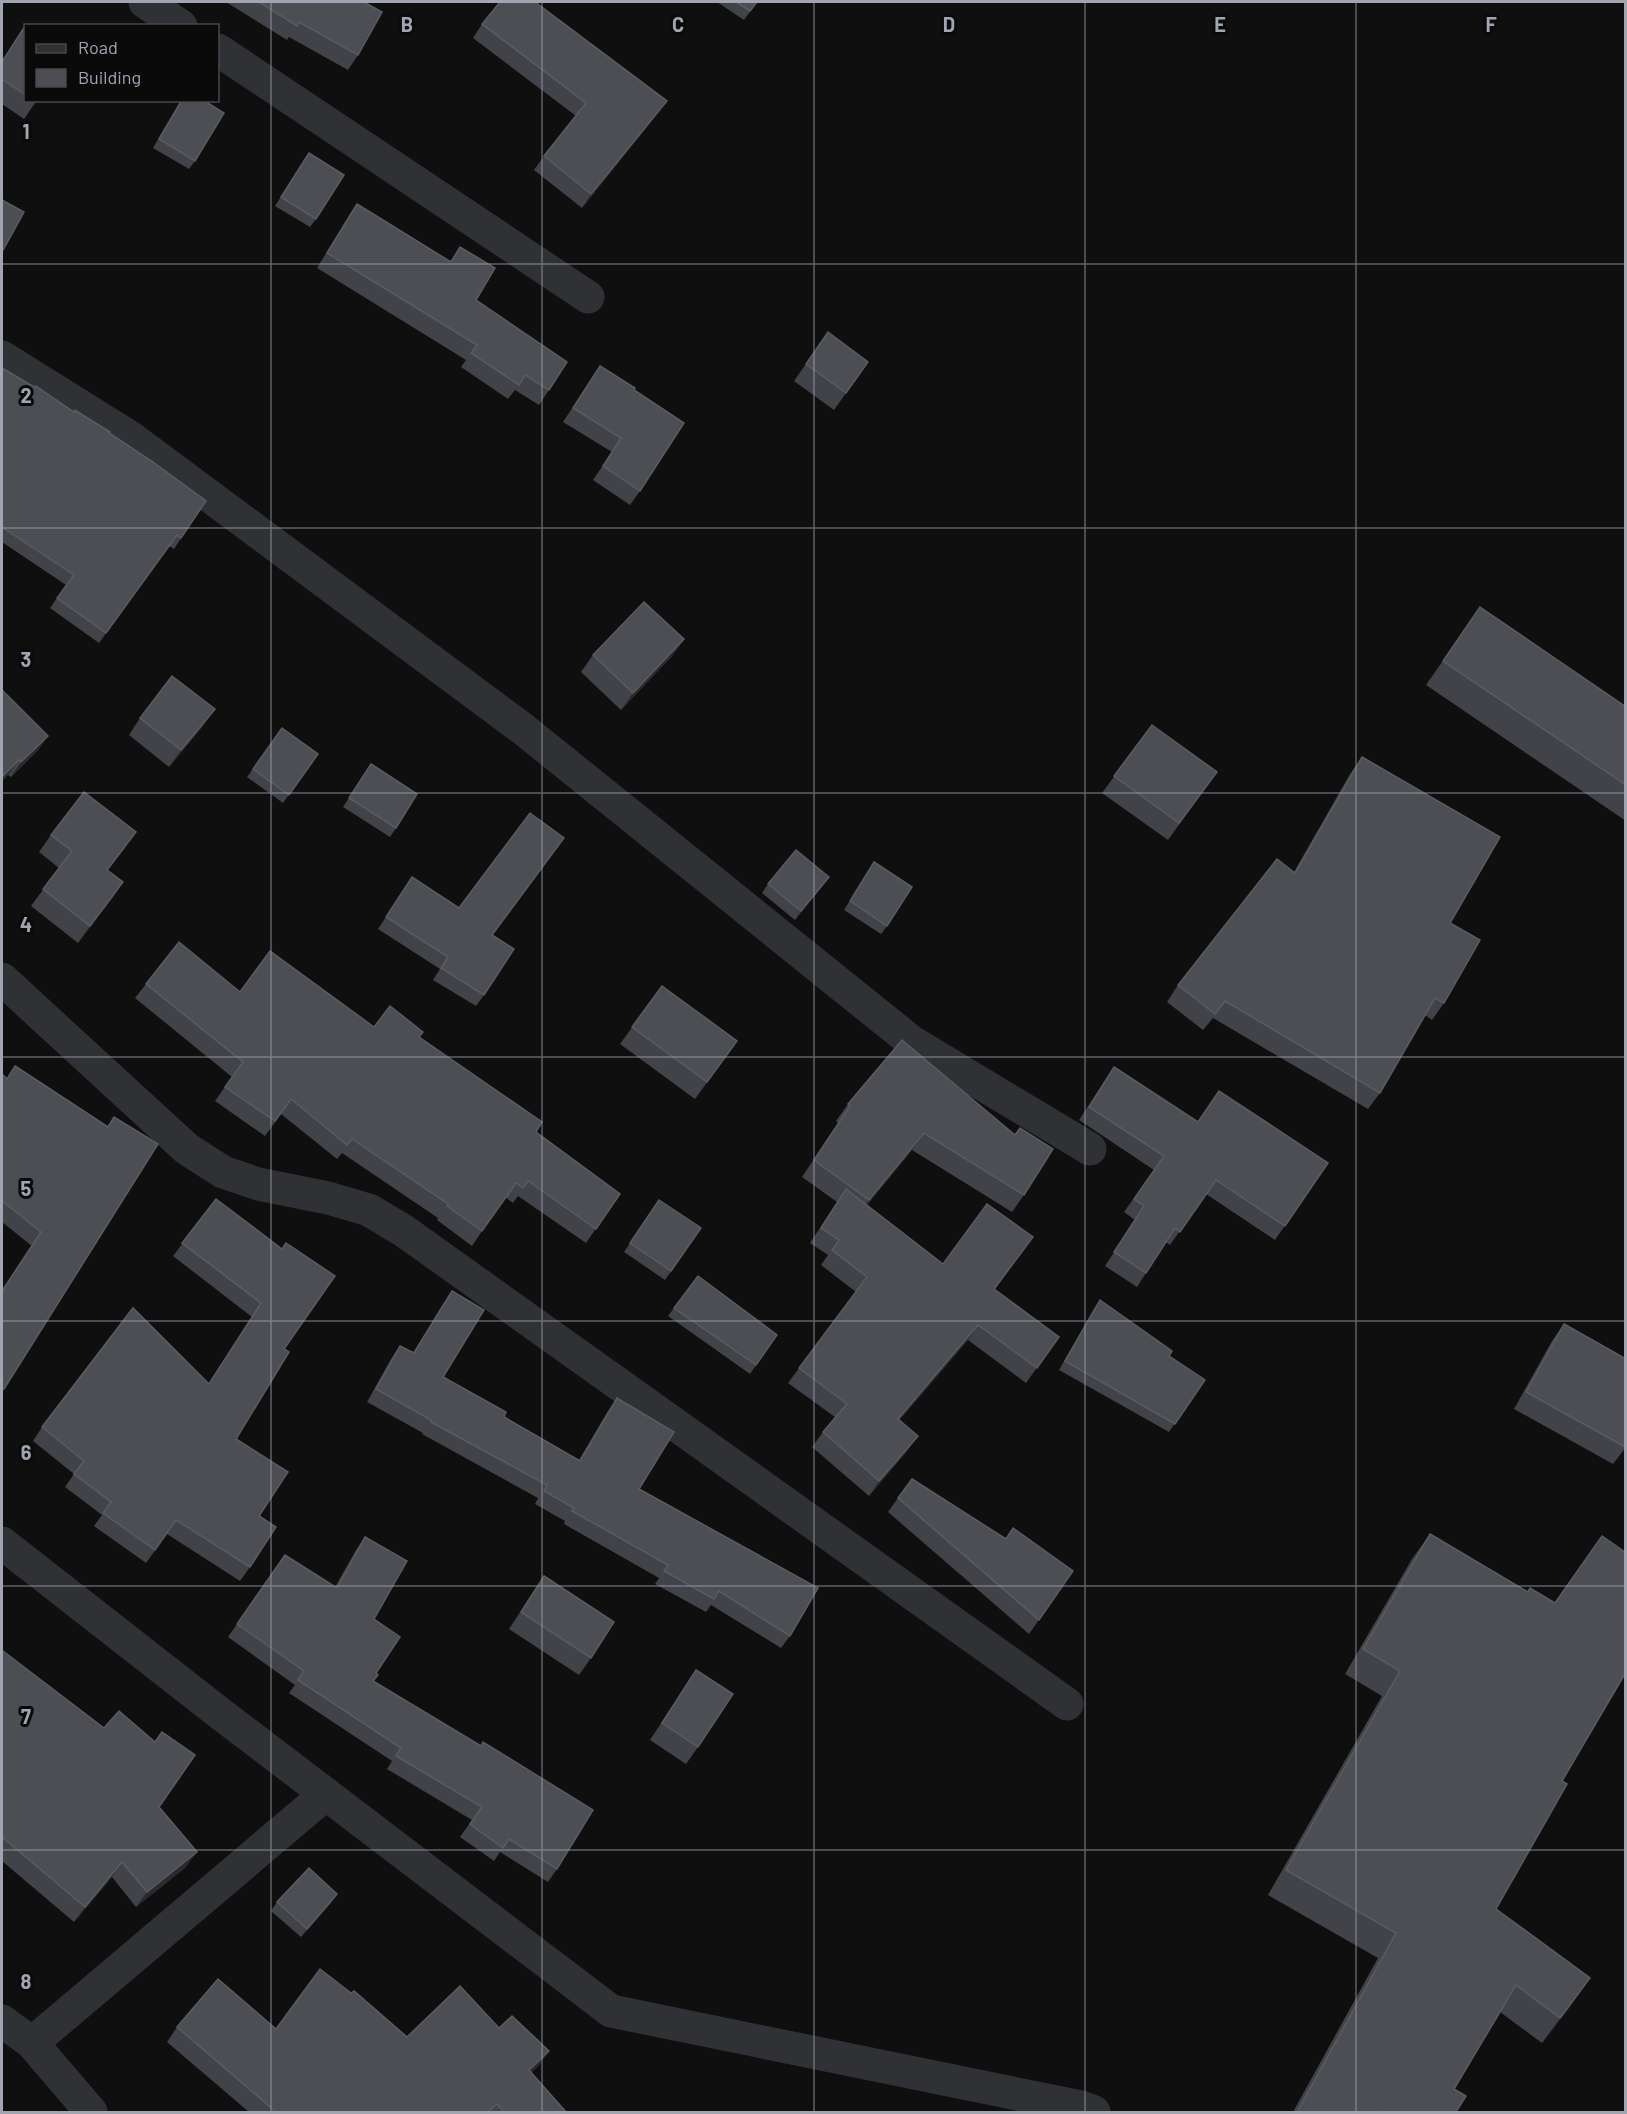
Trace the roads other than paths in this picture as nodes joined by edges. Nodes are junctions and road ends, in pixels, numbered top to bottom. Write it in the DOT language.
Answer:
graph roads {
  1 [pos="145,2"];
  2 [pos="178,24"];
  3 [pos="219,51"];
  4 [pos="588,297"];
  5 [pos="2,357"];
  6 [pos="2,979"];
  7 [pos="1090,1149"];
  8 [pos="2,1543"];
  9 [pos="1067,1704"];
  10 [pos="326,1794"];
  11 [pos="2,2021"];
  12 [pos="32,2043"];
  13 [pos="91,2112"];
  14 [pos="1094,2112"];
  1 -- 2 [label="street"];
  3 -- 4 [label="street"];
  5 -- 7 [label="street"];
  6 -- 9 [label="street"];
  8 -- 10 [label="street"];
  10 -- 12 [label="street"];
  10 -- 14 [label="street"];
  11 -- 12 [label="street"];
  12 -- 13 [label="street"];
}
